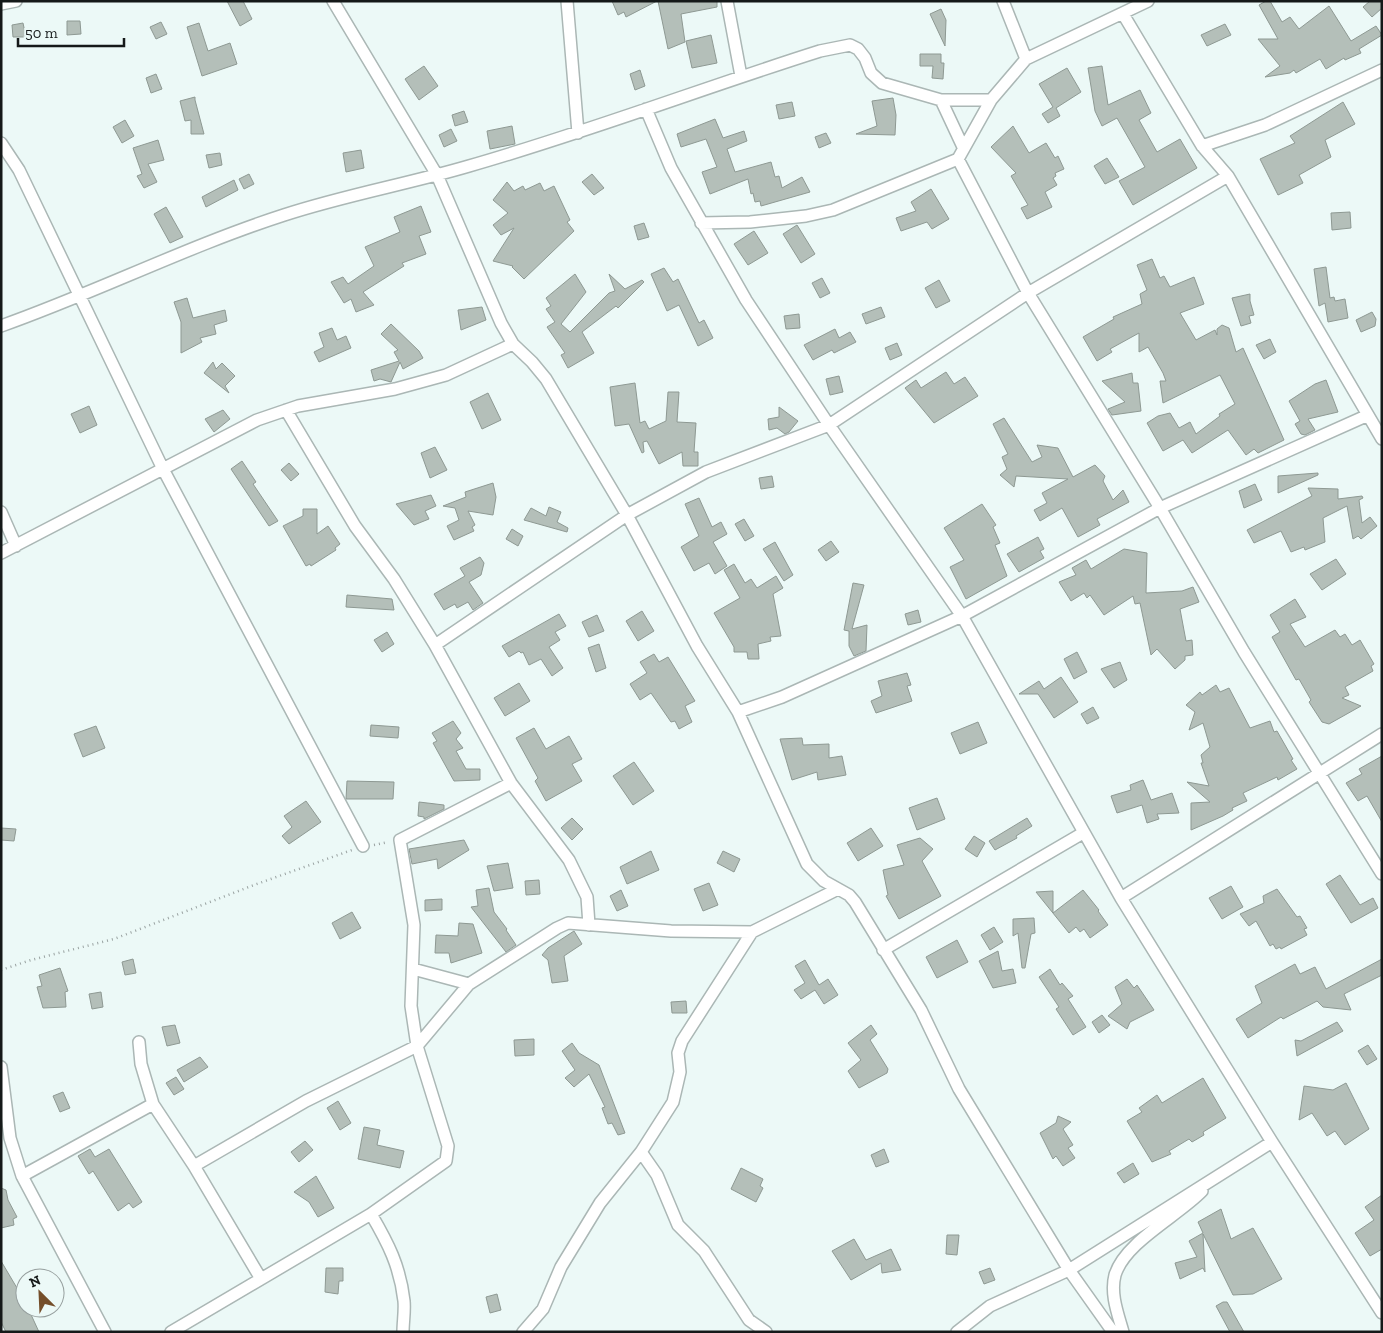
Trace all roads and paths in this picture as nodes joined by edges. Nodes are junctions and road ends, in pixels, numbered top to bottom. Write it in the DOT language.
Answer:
graph roads {
  1 [pos="16,1"];
  2 [pos="333,1"];
  3 [pos="567,1"];
  4 [pos="728,1"];
  5 [pos="1003,1"];
  6 [pos="1148,1"];
  7 [pos="1,4"];
  8 [pos="1123,14"];
  9 [pos="1026,59"];
  10 [pos="1382,70"];
  11 [pos="741,76"];
  12 [pos="941,100"];
  13 [pos="991,100"];
  14 [pos="646,109"];
  15 [pos="578,133"];
  16 [pos="1,143"];
  17 [pos="1202,146"];
  18 [pos="963,147"];
  19 [pos="958,159"];
  20 [pos="437,175"];
  21 [pos="1228,176"];
  22 [pos="701,223"];
  23 [pos="1028,293"];
  24 [pos="80,297"];
  25 [pos="1,326"];
  26 [pos="513,344"];
  27 [pos="286,410"];
  28 [pos="1366,416"];
  29 [pos="829,425"];
  30 [pos="1382,439"];
  31 [pos="163,469"];
  32 [pos="1160,508"];
  33 [pos="1,512"];
  34 [pos="627,515"];
  35 [pos="16,546"];
  36 [pos="1,553"];
  37 [pos="962,616"];
  38 [pos="435,645"];
  39 [pos="738,712"];
  40 [pos="1382,734"];
  41 [pos="1319,773"];
  42 [pos="511,783"];
  43 [pos="1083,833"];
  44 [pos="400,840"];
  45 [pos="363,846"];
  46 [pos="1382,874"];
  47 [pos="838,889"];
  48 [pos="1121,898"];
  49 [pos="589,925"];
  50 [pos="752,932"];
  51 [pos="884,950"];
  52 [pos="413,969"];
  53 [pos="1,970"];
  54 [pos="468,984"];
  55 [pos="138,1042"];
  56 [pos="416,1046"];
  57 [pos="1,1068"];
  58 [pos="153,1104"];
  59 [pos="1272,1142"];
  60 [pos="641,1152"];
  61 [pos="194,1166"];
  62 [pos="22,1176"];
  63 [pos="1215,1178"];
  64 [pos="370,1214"];
  65 [pos="1069,1270"];
  66 [pos="261,1279"];
  67 [pos="1382,1313"];
  68 [pos="105,1332"];
  69 [pos="171,1332"];
  70 [pos="403,1332"];
  71 [pos="523,1332"];
  72 [pos="766,1332"];
  73 [pos="957,1332"];
  74 [pos="1113,1332"];
  75 [pos="1123,1332"];
  1 -- 7 [label="street"];
  2 -- 20 [label="street"];
  3 -- 15 [label="street"];
  4 -- 11 [label="street"];
  5 -- 9 [label="street"];
  6 -- 8 [label="street"];
  8 -- 9 [label="street"];
  8 -- 17 [label="street"];
  9 -- 13 [label="street"];
  10 -- 17 [label="street"];
  11 -- 12 [label="street"];
  11 -- 14 [label="street"];
  12 -- 13 [label="street"];
  12 -- 18 [label="street"];
  13 -- 18 [label="street"];
  14 -- 15 [label="street"];
  14 -- 22 [label="street"];
  15 -- 20 [label="street"];
  16 -- 24 [label="street"];
  17 -- 21 [label="street"];
  18 -- 19 [label="street"];
  19 -- 22 [label="street"];
  19 -- 23 [label="street"];
  20 -- 24 [label="street"];
  20 -- 26 [label="street"];
  21 -- 23 [label="street"];
  21 -- 28 [label="street"];
  22 -- 29 [label="street"];
  23 -- 29 [label="street"];
  23 -- 32 [label="street"];
  24 -- 25 [label="street"];
  24 -- 31 [label="street"];
  26 -- 27 [label="street"];
  26 -- 34 [label="street"];
  27 -- 31 [label="street"];
  27 -- 38 [label="street"];
  28 -- 30 [label="street"];
  28 -- 32 [label="street"];
  29 -- 34 [label="street"];
  29 -- 37 [label="street"];
  31 -- 35 [label="street"];
  31 -- 45 [label="street"];
  32 -- 37 [label="street"];
  32 -- 41 [label="street"];
  33 -- 35 [label="street"];
  34 -- 38 [label="street"];
  34 -- 39 [label="street"];
  35 -- 36 [label="street"];
  37 -- 39 [label="street"];
  37 -- 43 [label="street"];
  38 -- 42 [label="street"];
  39 -- 47 [label="street"];
  40 -- 41 [label="street"];
  41 -- 46 [label="street"];
  41 -- 48 [label="street"];
  42 -- 44 [label="street"];
  42 -- 49 [label="street"];
  43 -- 48 [label="street"];
  43 -- 51 [label="street"];
  44 -- 45 [label="path"];
  44 -- 52 [label="street"];
  45 -- 53 [label="path"];
  47 -- 50 [label="street"];
  47 -- 51 [label="street"];
  48 -- 59 [label="street"];
  49 -- 50 [label="street"];
  49 -- 54 [label="street"];
  50 -- 60 [label="street"];
  51 -- 65 [label="street"];
  52 -- 54 [label="street"];
  52 -- 56 [label="street"];
  54 -- 56 [label="street"];
  55 -- 58 [label="street"];
  56 -- 61 [label="street"];
  56 -- 64 [label="street"];
  57 -- 62 [label="street"];
  58 -- 61 [label="street"];
  58 -- 62 [label="street"];
  59 -- 63 [label="street"];
  59 -- 67 [label="street"];
  60 -- 71 [label="street"];
  60 -- 72 [label="street"];
  61 -- 66 [label="street"];
  62 -- 68 [label="street"];
  63 -- 65 [label="street"];
  63 -- 75 [label="street"];
  64 -- 66 [label="street"];
  64 -- 70 [label="street"];
  65 -- 73 [label="street"];
  65 -- 74 [label="street"];
  66 -- 69 [label="street"];
}
